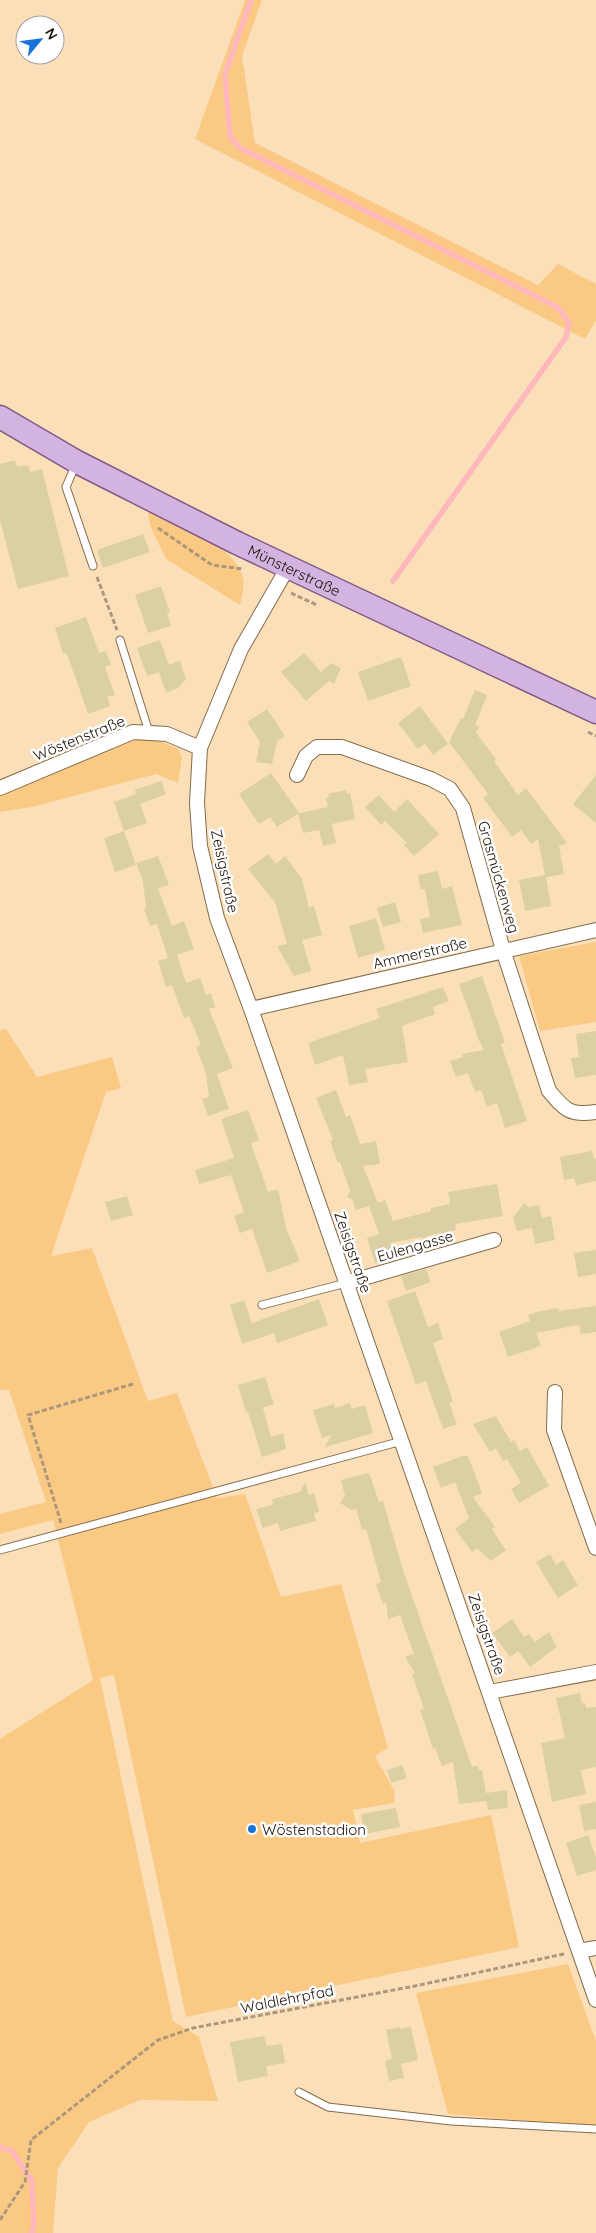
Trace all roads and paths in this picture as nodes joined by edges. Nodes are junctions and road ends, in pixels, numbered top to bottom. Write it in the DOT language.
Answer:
graph roads {
  1 [pos="0,417"];
  2 [pos="77,462"];
  3 [pos="93,566"];
  4 [pos="288,567"];
  5 [pos="120,640"];
  6 [pos="596,712"];
  7 [pos="149,732"];
  8 [pos="200,748"];
  9 [pos="297,775"];
  10 [pos="0,788"];
  11 [pos="596,930"];
  12 [pos="503,950"];
  13 [pos="251,1009"];
  14 [pos="596,1112"];
  15 [pos="494,1240"];
  16 [pos="346,1283"];
  17 [pos="262,1305"];
  18 [pos="132,1384"];
  19 [pos="554,1392"];
  20 [pos="402,1441"];
  21 [pos="64,1533"];
  22 [pos="596,1548"];
  23 [pos="0,1550"];
  24 [pos="596,1672"];
  25 [pos="490,1692"];
  26 [pos="596,1948"];
  27 [pos="579,1951"];
  28 [pos="596,2000"];
  29 [pos="299,2092"];
  30 [pos="596,2130"];
  31 [pos="0,2220"];
  1 -- 2 [label="main road, Münsterstraße"];
  2 -- 3 [label="lane"];
  2 -- 4 [label="main road, Münsterstraße"];
  3 -- 5 [label="path"];
  4 -- 6 [label="main road, Münsterstraße"];
  4 -- 8 [label="street, Zeisigstraße"];
  5 -- 7 [label="lane"];
  7 -- 8 [label="street, Wöstenstraße"];
  7 -- 10 [label="street, Wöstenstraße"];
  8 -- 13 [label="street, Zeisigstraße"];
  9 -- 12 [label="street, Grasmückenweg"];
  11 -- 12 [label="street, Ammerstraße"];
  12 -- 13 [label="street, Ammerstraße"];
  12 -- 14 [label="street, Grasmückenweg"];
  13 -- 16 [label="street, Zeisigstraße"];
  15 -- 16 [label="street, Eulengasse"];
  16 -- 17 [label="lane"];
  16 -- 20 [label="street, Zeisigstraße"];
  18 -- 21 [label="path"];
  19 -- 22 [label="street"];
  20 -- 21 [label="lane"];
  20 -- 25 [label="street, Zeisigstraße"];
  21 -- 23 [label="lane"];
  24 -- 25 [label="street"];
  25 -- 27 [label="street, Zeisigstraße"];
  26 -- 27 [label="street"];
  27 -- 28 [label="street, Zeisigstraße"];
  27 -- 31 [label="path, Waldlehrpfad"];
  29 -- 30 [label="lane"];
}
